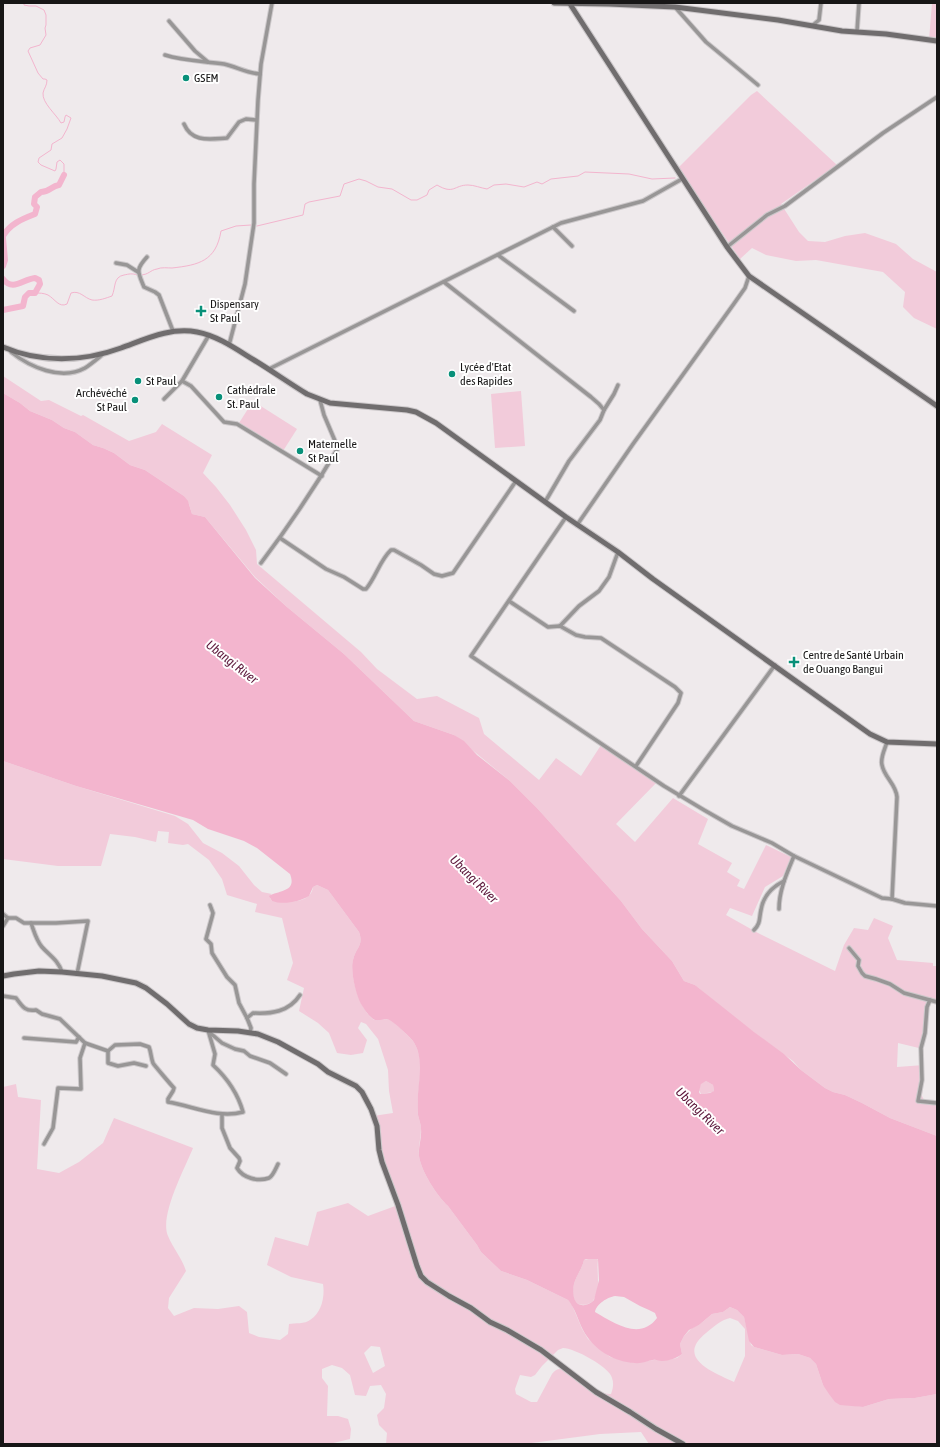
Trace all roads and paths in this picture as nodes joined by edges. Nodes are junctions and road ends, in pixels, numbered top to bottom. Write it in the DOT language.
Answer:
graph roads {
  1 [pos="272,3"];
  2 [pos="554,3"];
  3 [pos="597,3"];
  4 [pos="821,3"];
  5 [pos="859,3"];
  6 [pos="570,4"];
  7 [pos="675,7"];
  8 [pos="169,21"];
  9 [pos="812,26"];
  10 [pos="857,31"];
  11 [pos="937,41"];
  12 [pos="195,51"];
  13 [pos="165,55"];
  14 [pos="192,60"];
  15 [pos="208,62"];
  16 [pos="260,74"];
  17 [pos="758,85"];
  18 [pos="937,97"];
  19 [pos="256,120"];
  20 [pos="184,124"];
  21 [pos="682,179"];
  22 [pos="553,227"];
  23 [pos="572,246"];
  24 [pos="727,247"];
  25 [pos="498,254"];
  26 [pos="147,257"];
  27 [pos="116,263"];
  28 [pos="138,272"];
  29 [pos="749,276"];
  30 [pos="444,282"];
  31 [pos="574,311"];
  32 [pos="172,331"];
  33 [pos="209,335"];
  34 [pos="229,345"];
  35 [pos="5,348"];
  36 [pos="103,354"];
  37 [pos="269,370"];
  38 [pos="182,381"];
  39 [pos="618,385"];
  40 [pos="164,399"];
  41 [pos="320,400"];
  42 [pos="937,406"];
  43 [pos="604,410"];
  44 [pos="322,476"];
  45 [pos="516,481"];
  46 [pos="545,502"];
  47 [pos="566,517"];
  48 [pos="577,525"];
  49 [pos="280,538"];
  50 [pos="618,552"];
  51 [pos="261,563"];
  52 [pos="509,601"];
  53 [pos="560,626"];
  54 [pos="775,665"];
  55 [pos="887,742"];
  56 [pos="937,744"];
  57 [pos="636,766"];
  58 [pos="679,796"];
  59 [pos="794,856"];
  60 [pos="784,881"];
  61 [pos="892,899"];
  62 [pos="210,905"];
  63 [pos="937,906"];
  64 [pos="779,909"];
  65 [pos="3,914"];
  66 [pos="8,918"];
  67 [pos="31,923"];
  68 [pos="3,926"];
  69 [pos="754,930"];
  70 [pos="848,948"];
  71 [pos="62,972"];
  72 [pos="77,974"];
  73 [pos="3,976"];
  74 [pos="300,995"];
  75 [pos="3,996"];
  76 [pos="930,1000"];
  77 [pos="937,1002"];
  78 [pos="247,1018"];
  79 [pos="208,1030"];
  80 [pos="250,1032"];
  81 [pos="24,1038"];
  82 [pos="79,1038"];
  83 [pos="85,1043"];
  84 [pos="108,1050"];
  85 [pos="146,1066"];
  86 [pos="286,1074"];
  87 [pos="937,1103"];
  88 [pos="222,1115"];
  89 [pos="44,1144"];
  90 [pos="278,1164"];
  91 [pos="684,1444"];
  1 -- 16 [label="street"];
  2 -- 6 [label="main road"];
  3 -- 6 [label="main road"];
  3 -- 7 [label="main road"];
  4 -- 9 [label="street"];
  5 -- 10 [label="street"];
  6 -- 21 [label="main road"];
  7 -- 9 [label="main road"];
  7 -- 17 [label="street"];
  8 -- 12 [label="street"];
  9 -- 10 [label="main road"];
  10 -- 11 [label="main road"];
  12 -- 14 [label="street"];
  12 -- 15 [label="street"];
  13 -- 14 [label="street"];
  14 -- 15 [label="street"];
  15 -- 16 [label="street"];
  16 -- 19 [label="street"];
  18 -- 24 [label="street"];
  19 -- 20 [label="street"];
  19 -- 34 [label="street"];
  21 -- 22 [label="street"];
  21 -- 24 [label="main road"];
  22 -- 23 [label="street"];
  22 -- 25 [label="street"];
  24 -- 29 [label="main road"];
  25 -- 30 [label="street"];
  25 -- 31 [label="street"];
  26 -- 28 [label="street"];
  27 -- 28 [label="street"];
  28 -- 32 [label="street"];
  29 -- 42 [label="main road"];
  29 -- 48 [label="street"];
  30 -- 37 [label="street"];
  30 -- 43 [label="street"];
  32 -- 33 [label="main road"];
  32 -- 36 [label="main road"];
  33 -- 34 [label="main road"];
  33 -- 38 [label="street"];
  34 -- 37 [label="main road"];
  35 -- 36 [label="main road"];
  35 -- 36 [label="street"];
  37 -- 41 [label="main road"];
  38 -- 40 [label="street"];
  38 -- 44 [label="street"];
  39 -- 43 [label="street"];
  41 -- 44 [label="street"];
  41 -- 45 [label="main road"];
  43 -- 46 [label="street"];
  44 -- 49 [label="street"];
  45 -- 46 [label="main road"];
  45 -- 49 [label="street"];
  46 -- 47 [label="main road"];
  47 -- 48 [label="main road"];
  47 -- 52 [label="street"];
  48 -- 50 [label="main road"];
  49 -- 51 [label="street"];
  50 -- 53 [label="street"];
  50 -- 54 [label="main road"];
  52 -- 53 [label="street"];
  52 -- 57 [label="street"];
  53 -- 57 [label="street"];
  54 -- 55 [label="main road"];
  54 -- 58 [label="street"];
  55 -- 56 [label="main road"];
  55 -- 61 [label="street"];
  57 -- 58 [label="street"];
  58 -- 59 [label="street"];
  59 -- 60 [label="street"];
  59 -- 61 [label="street"];
  60 -- 64 [label="street"];
  60 -- 69 [label="street"];
  61 -- 63 [label="street"];
  62 -- 78 [label="street"];
  65 -- 66 [label="street"];
  66 -- 67 [label="street"];
  66 -- 68 [label="street"];
  67 -- 71 [label="street"];
  67 -- 72 [label="street"];
  70 -- 76 [label="street"];
  71 -- 72 [label="main road"];
  71 -- 73 [label="main road"];
  72 -- 79 [label="main road"];
  74 -- 78 [label="street"];
  75 -- 82 [label="street"];
  76 -- 77 [label="street"];
  76 -- 87 [label="street"];
  78 -- 80 [label="street"];
  79 -- 80 [label="main road"];
  79 -- 86 [label="street"];
  79 -- 88 [label="street"];
  80 -- 91 [label="main road"];
  81 -- 82 [label="street"];
  82 -- 83 [label="street"];
  83 -- 84 [label="street"];
  83 -- 89 [label="street"];
  84 -- 85 [label="street"];
  84 -- 88 [label="street"];
  88 -- 90 [label="street"];
}
